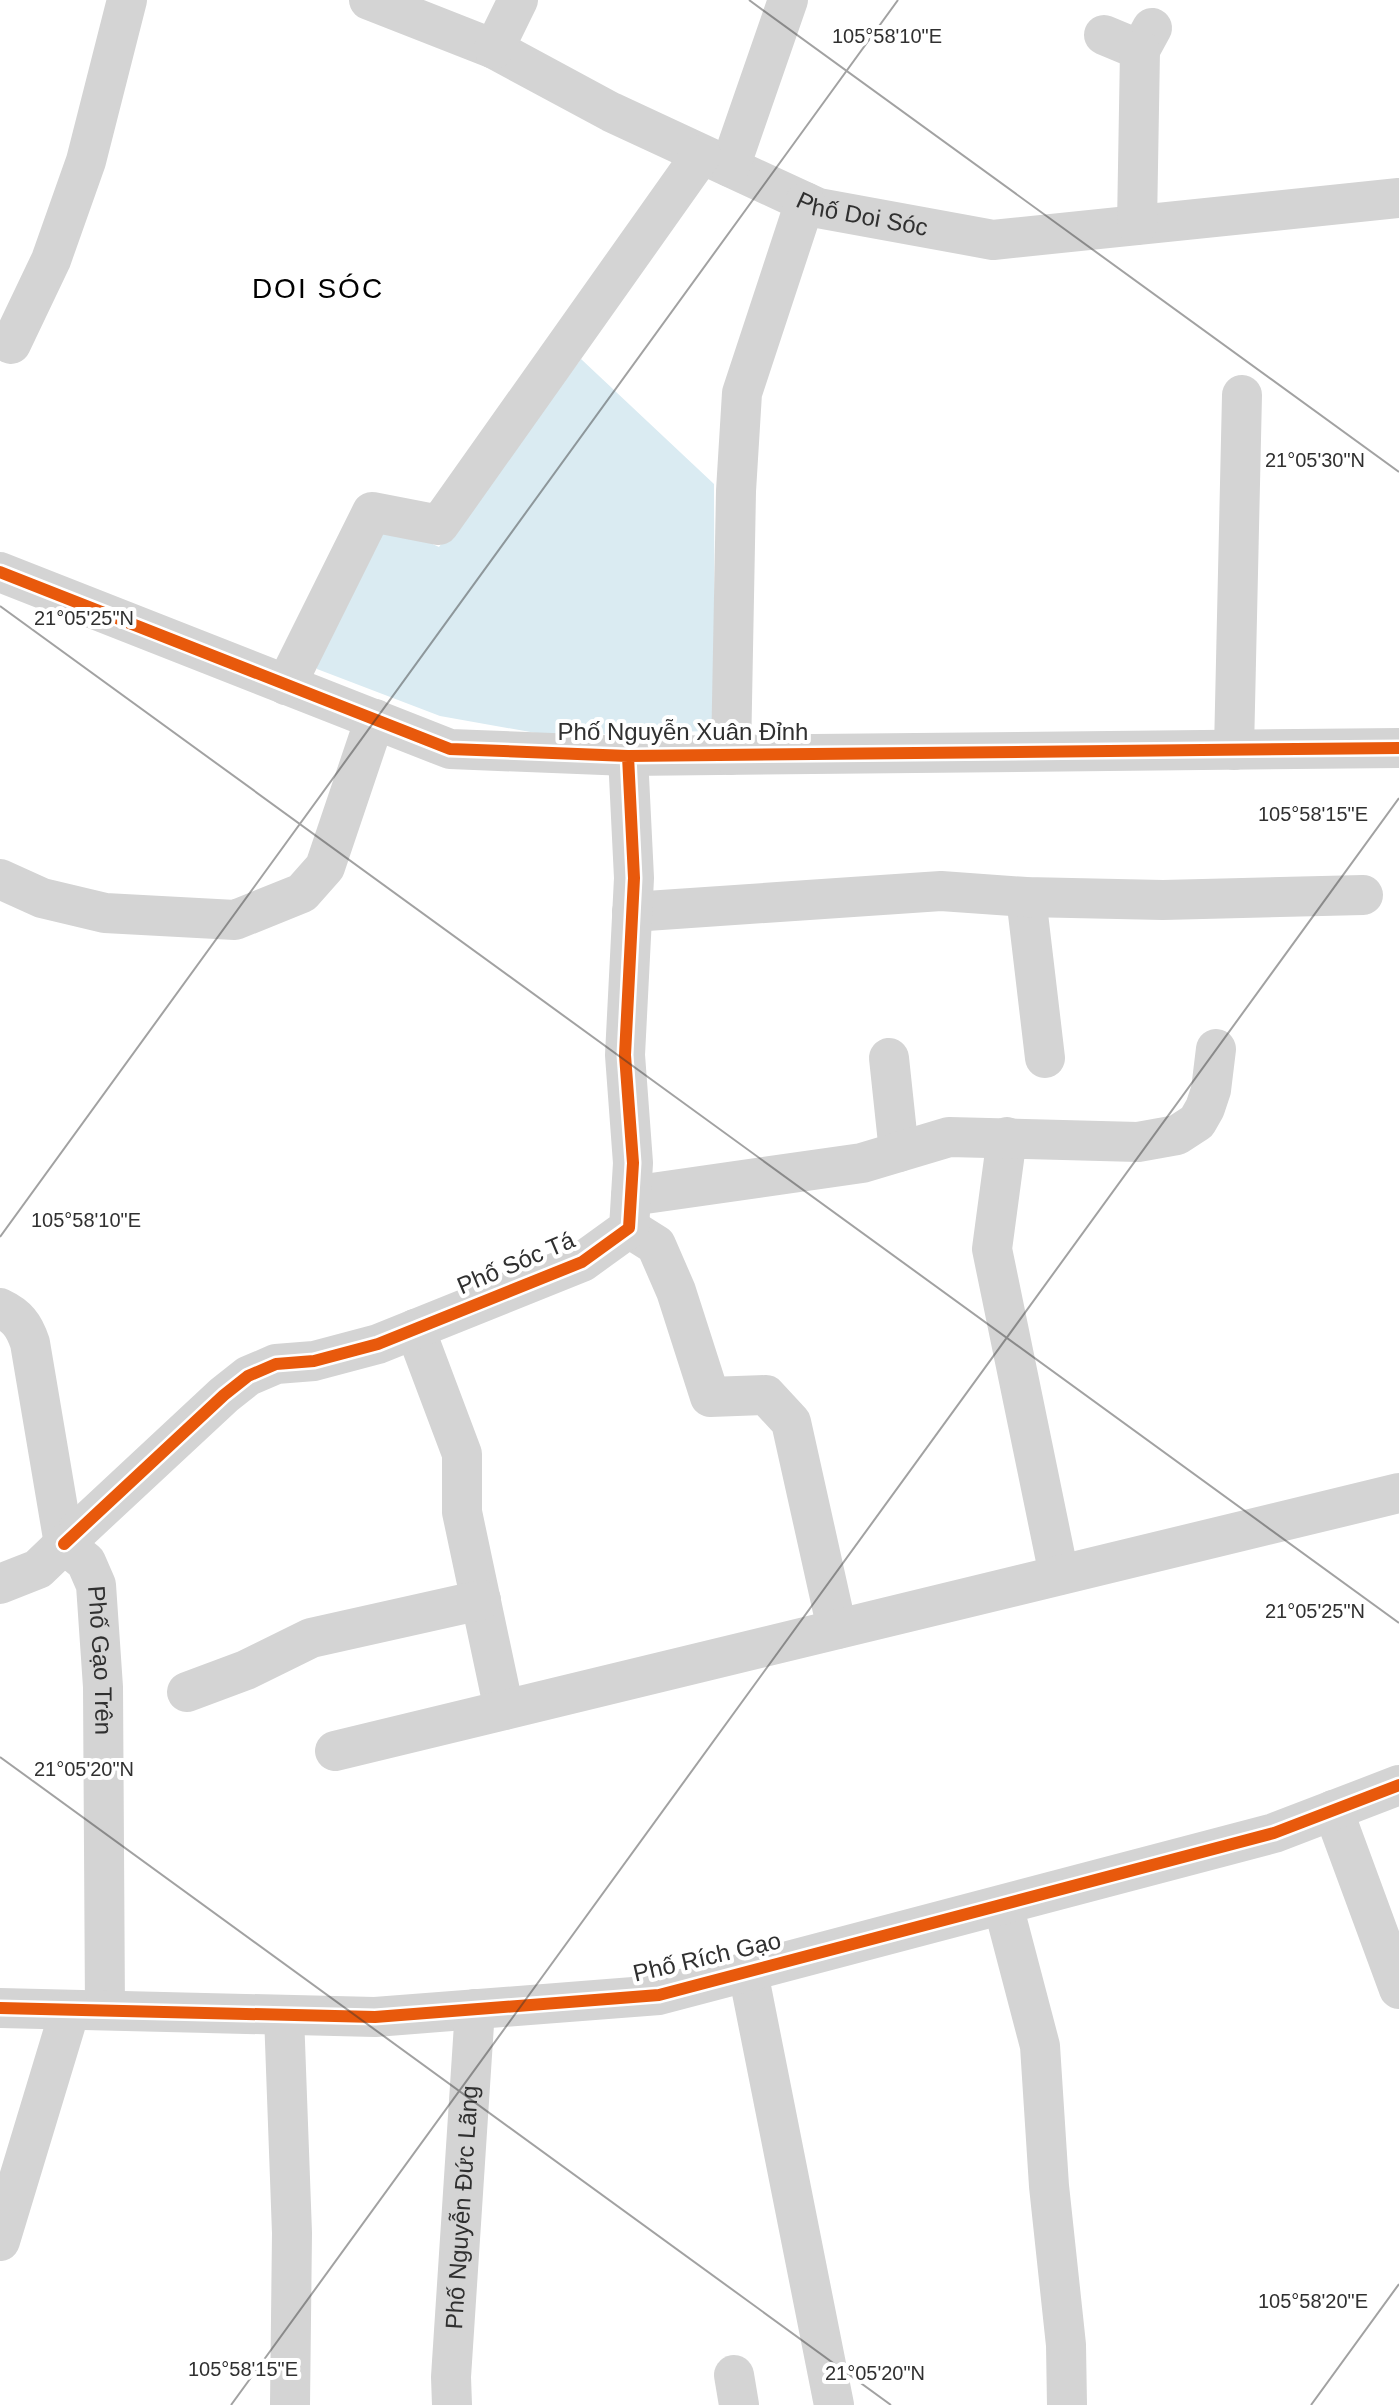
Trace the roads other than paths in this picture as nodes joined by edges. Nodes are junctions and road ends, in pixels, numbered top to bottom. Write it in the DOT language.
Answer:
graph roads {
  1 [pos="127,0"];
  2 [pos="369,0"];
  3 [pos="518,0"];
  4 [pos="788,0"];
  5 [pos="1132,37"];
  6 [pos="494,49"];
  7 [pos="716,161"];
  8 [pos="1399,198"];
  9 [pos="805,202"];
  10 [pos="1137,225"];
  11 [pos="11,344"];
  12 [pos="1242,395"];
  13 [pos="0,572"];
  14 [pos="286,685"];
  15 [pos="375,719"];
  16 [pos="1399,748"];
  17 [pos="1234,750"];
  18 [pos="731,755"];
  19 [pos="628,756"];
  20 [pos="0,879"];
  21 [pos="1363,895"];
  22 [pos="1026,897"];
  23 [pos="632,912"];
  24 [pos="1216,1049"];
  25 [pos="889,1058"];
  26 [pos="1045,1058"];
  27 [pos="1007,1137"];
  28 [pos="899,1152"];
  29 [pos="630,1212"];
  30 [pos="0,1308"];
  31 [pos="415,1329"];
  32 [pos="1399,1493"];
  33 [pos="64,1544"];
  34 [pos="1059,1575"];
  35 [pos="0,1584"];
  36 [pos="481,1600"];
  37 [pos="837,1629"];
  38 [pos="187,1692"];
  39 [pos="504,1710"];
  40 [pos="335,1751"];
  41 [pos="1399,1785"];
  42 [pos="1333,1810"];
  43 [pos="1003,1905"];
  44 [pos="748,1972"];
  45 [pos="1399,1989"];
  46 [pos="0,2008"];
  47 [pos="475,2009"];
  48 [pos="88,2010"];
  49 [pos="284,2015"];
  50 [pos="0,2241"];
  51 [pos="290,2405"];
  52 [pos="452,2405"];
  53 [pos="834,2405"];
  54 [pos="1067,2405"];
  1 -- 11 [label="street"];
  2 -- 6 [label="street, Phố Doi Sóc"];
  3 -- 6 [label="street"];
  4 -- 7 [label="street"];
  5 -- 10 [label="street"];
  6 -- 7 [label="street, Phố Doi Sóc"];
  7 -- 9 [label="street, Phố Doi Sóc"];
  7 -- 14 [label="street"];
  8 -- 10 [label="street, Phố Doi Sóc"];
  9 -- 10 [label="street, Phố Doi Sóc"];
  9 -- 18 [label="street"];
  12 -- 17 [label="street"];
  13 -- 14 [label="street, Phố Nguyễn Xuân Đỉnh"];
  14 -- 15 [label="street, Phố Nguyễn Xuân Đỉnh"];
  15 -- 19 [label="street, Phố Nguyễn Xuân Đỉnh"];
  15 -- 20 [label="street"];
  16 -- 17 [label="street, Phố Nguyễn Xuân Đỉnh"];
  17 -- 18 [label="street, Phố Nguyễn Xuân Đỉnh"];
  18 -- 19 [label="street, Phố Nguyễn Xuân Đỉnh"];
  19 -- 23 [label="street"];
  21 -- 22 [label="street"];
  22 -- 23 [label="street"];
  22 -- 26 [label="street"];
  23 -- 29 [label="street"];
  24 -- 27 [label="street"];
  25 -- 28 [label="street"];
  27 -- 28 [label="street"];
  27 -- 34 [label="street"];
  28 -- 29 [label="street"];
  29 -- 31 [label="street, Phố Sóc Tá"];
  29 -- 37 [label="street"];
  30 -- 33 [label="street"];
  31 -- 33 [label="street, Phố Sóc Tá"];
  31 -- 36 [label="street"];
  32 -- 34 [label="street"];
  33 -- 35 [label="street"];
  33 -- 48 [label="street, Phố Gạo Trên"];
  34 -- 37 [label="street"];
  36 -- 38 [label="street"];
  36 -- 39 [label="street"];
  37 -- 39 [label="street"];
  39 -- 40 [label="street"];
  41 -- 42 [label="street, Phố Rích Gạo"];
  42 -- 43 [label="street, Phố Rích Gạo"];
  42 -- 45 [label="street"];
  43 -- 44 [label="street, Phố Rích Gạo"];
  43 -- 54 [label="street"];
  44 -- 47 [label="street, Phố Rích Gạo"];
  44 -- 53 [label="street"];
  46 -- 48 [label="street, Phố Rích Gạo"];
  47 -- 49 [label="street, Phố Rích Gạo"];
  47 -- 52 [label="street, Phố Nguyễn Đức Lãng"];
  48 -- 49 [label="street, Phố Rích Gạo"];
  48 -- 50 [label="street, Phố Gạo Trên"];
  49 -- 51 [label="street"];
}
